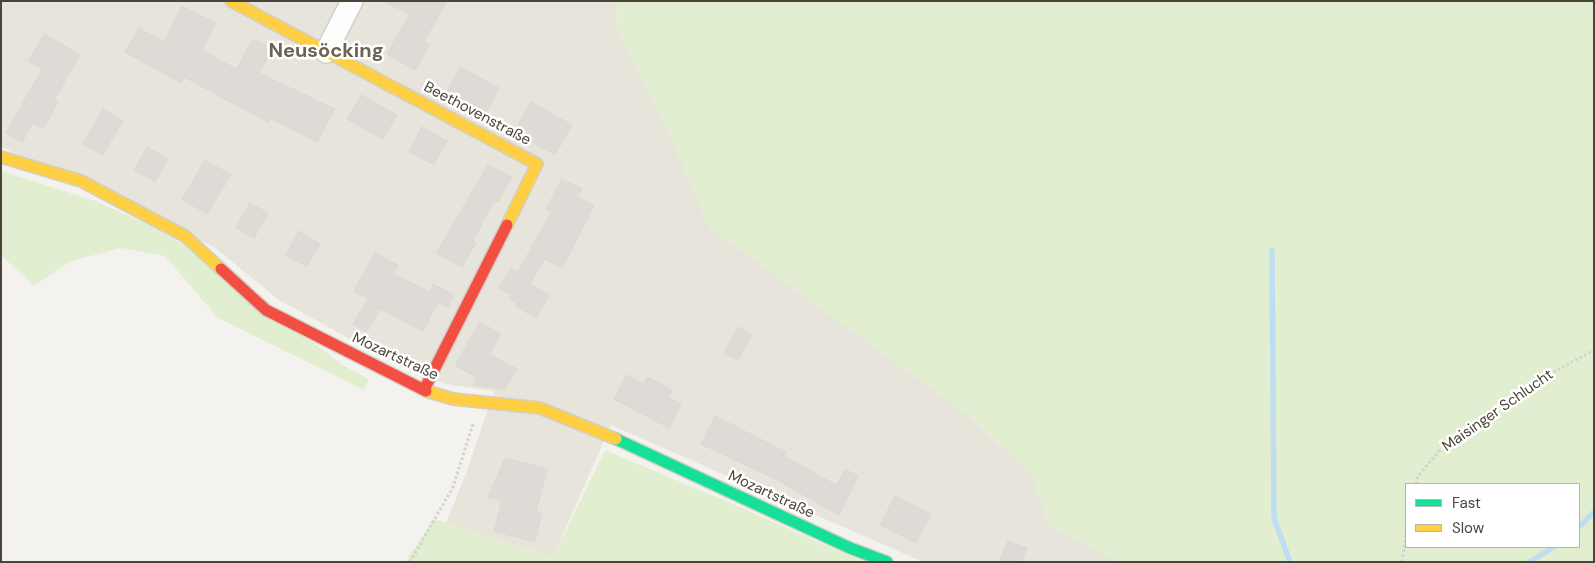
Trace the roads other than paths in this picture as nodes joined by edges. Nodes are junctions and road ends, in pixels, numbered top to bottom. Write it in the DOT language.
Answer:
graph roads {
  1 [pos="231,1"];
  2 [pos="352,1"];
  3 [pos="326,52"];
  4 [pos="1,157"];
  5 [pos="424,390"];
  6 [pos="886,562"];
  1 -- 3 [label="street, Beethovenstraße"];
  2 -- 3 [label="street"];
  3 -- 5 [label="street, Beethovenstraße"];
  4 -- 5 [label="street, Mozartstraße"];
  5 -- 6 [label="street, Mozartstraße"];
}
